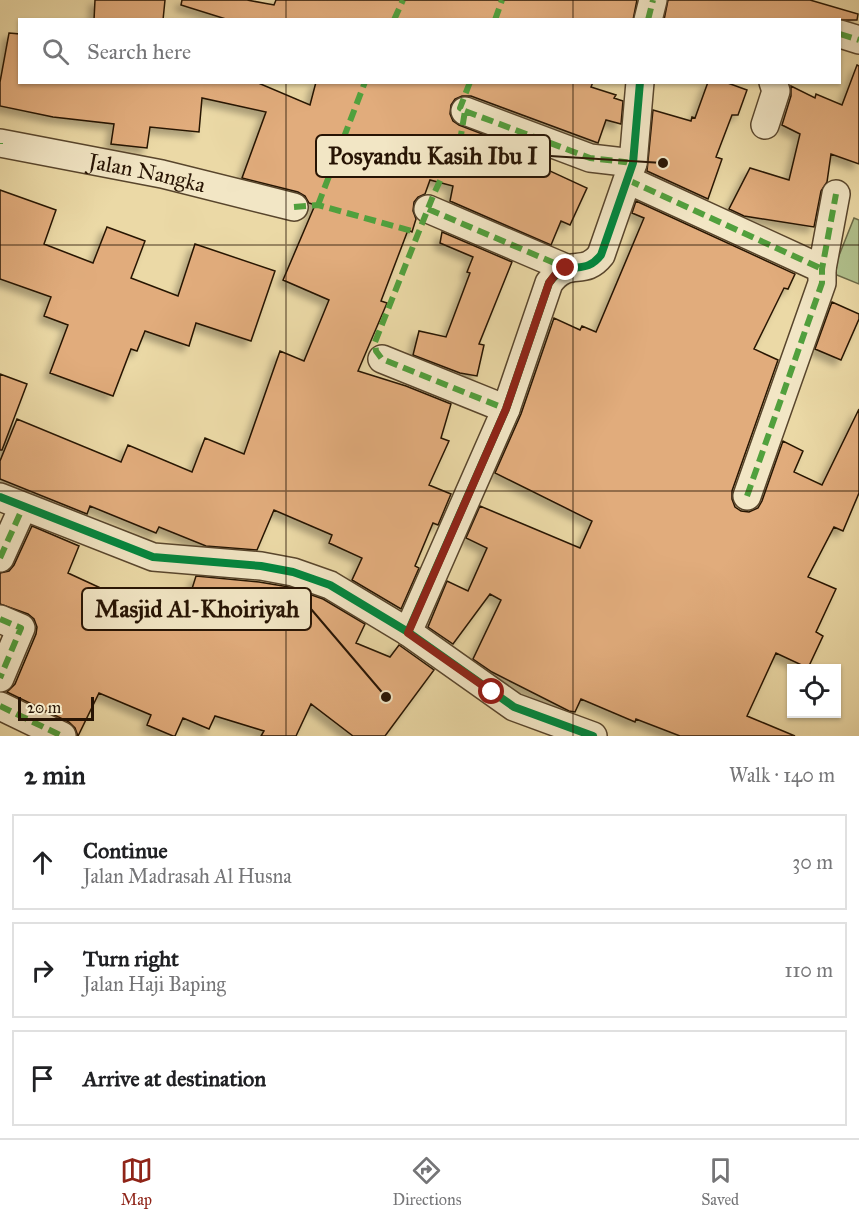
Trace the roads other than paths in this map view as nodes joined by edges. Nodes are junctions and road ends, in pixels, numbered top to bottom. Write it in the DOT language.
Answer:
graph roads {
  1 [pos="652,0"];
  2 [pos="648,18"];
  3 [pos="841,34"];
  4 [pos="859,40"];
  5 [pos="640,84"];
  6 [pos="774,84"];
  7 [pos="465,111"];
  8 [pos="765,125"];
  9 [pos="0,143"];
  10 [pos="631,172"];
  11 [pos="836,194"];
  12 [pos="294,207"];
  13 [pos="428,209"];
  14 [pos="566,268"];
  15 [pos="822,269"];
  16 [pos="382,359"];
  17 [pos="506,409"];
  18 [pos="747,496"];
  19 [pos="12,502"];
  20 [pos="0,558"];
  21 [pos="0,619"];
  22 [pos="408,633"];
  23 [pos="0,678"];
  24 [pos="0,706"];
  25 [pos="62,736"];
  26 [pos="593,736"];
  1 -- 2 [label="street"];
  3 -- 4 [label="street"];
  5 -- 10 [label="street"];
  6 -- 8 [label="street"];
  7 -- 10 [label="street"];
  9 -- 12 [label="street, Jalan Nangka"];
  10 -- 14 [label="street"];
  10 -- 15 [label="street"];
  11 -- 15 [label="street"];
  13 -- 14 [label="street"];
  14 -- 17 [label="street"];
  15 -- 18 [label="street"];
  16 -- 17 [label="street"];
  17 -- 22 [label="street"];
  19 -- 20 [label="street"];
  19 -- 22 [label="street"];
  21 -- 23 [label="street"];
  22 -- 26 [label="street"];
  24 -- 25 [label="street"];
}
